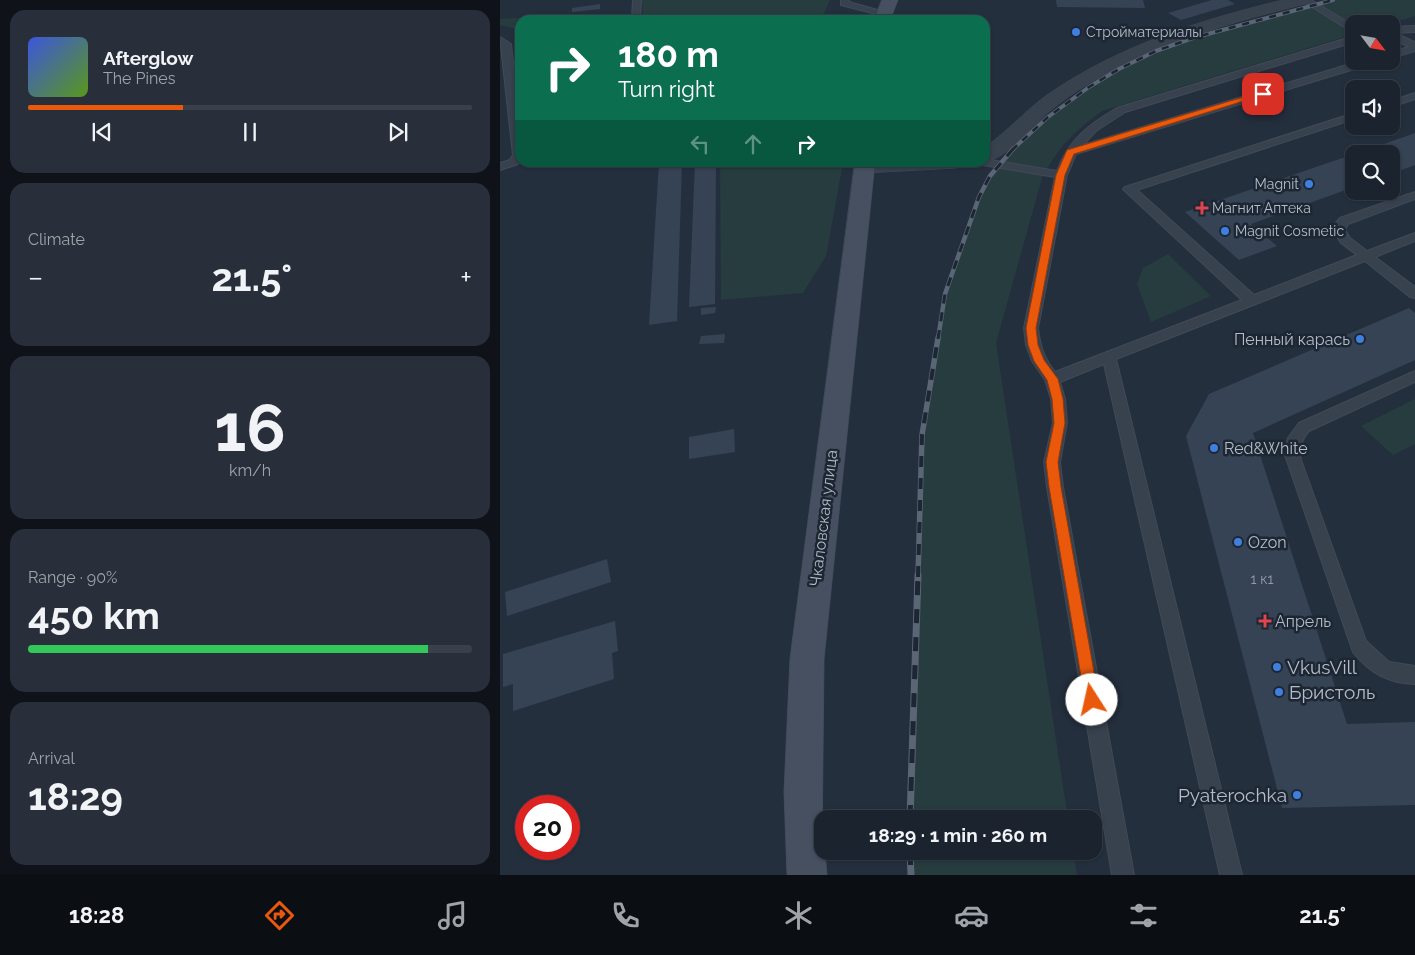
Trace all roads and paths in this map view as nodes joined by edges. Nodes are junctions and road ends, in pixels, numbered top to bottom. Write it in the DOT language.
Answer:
graph roads {
  1 [pos="638,0"];
  2 [pos="845,0"];
  3 [pos="1304,0"];
  4 [pos="886,11"];
  5 [pos="636,15"];
  6 [pos="1345,25"];
  7 [pos="1415,29"];
  8 [pos="1400,31"];
  9 [pos="1400,38"];
  10 [pos="500,40"];
  11 [pos="1345,42"];
  12 [pos="1415,47"];
  13 [pos="1400,52"];
  14 [pos="1345,69"];
  15 [pos="1415,96"];
  16 [pos="1400,101"];
  17 [pos="1345,119"];
  18 [pos="515,127"];
  19 [pos="1070,152"];
  20 [pos="990,153"];
  21 [pos="515,160"];
  22 [pos="990,163"];
  23 [pos="865,167"];
  24 [pos="500,168"];
  25 [pos="1060,175"];
  26 [pos="1415,195"];
  27 [pos="1414,239"];
  28 [pos="1366,256"];
  29 [pos="1415,294"];
  30 [pos="1252,301"];
  31 [pos="1108,357"];
  32 [pos="1415,376"];
  33 [pos="1052,379"];
  34 [pos="1415,675"];
  35 [pos="807,875"];
  36 [pos="1123,875"];
  37 [pos="1231,875"];
  1 -- 5 [label="lane"];
  2 -- 4 [label="lane"];
  3 -- 6 [label="lane"];
  3 -- 20 [label="street"];
  7 -- 8 [label="lane"];
  9 -- 12 [label="lane"];
  10 -- 18 [label="lane"];
  11 -- 19 [label="lane"];
  12 -- 13 [label="lane"];
  14 -- 19 [label="lane"];
  15 -- 16 [label="lane"];
  17 -- 30 [label="lane"];
  19 -- 25 [label="lane"];
  21 -- 24 [label="lane"];
  22 -- 25 [label="lane"];
  23 -- 35 [label="main road, Чкаловская улица"];
  25 -- 33 [label="lane"];
  26 -- 28 [label="lane"];
  27 -- 28 [label="lane"];
  28 -- 29 [label="lane"];
  28 -- 30 [label="lane"];
  30 -- 31 [label="lane"];
  31 -- 33 [label="lane"];
  31 -- 37 [label="lane"];
  32 -- 34 [label="lane"];
  33 -- 36 [label="lane"];
}
